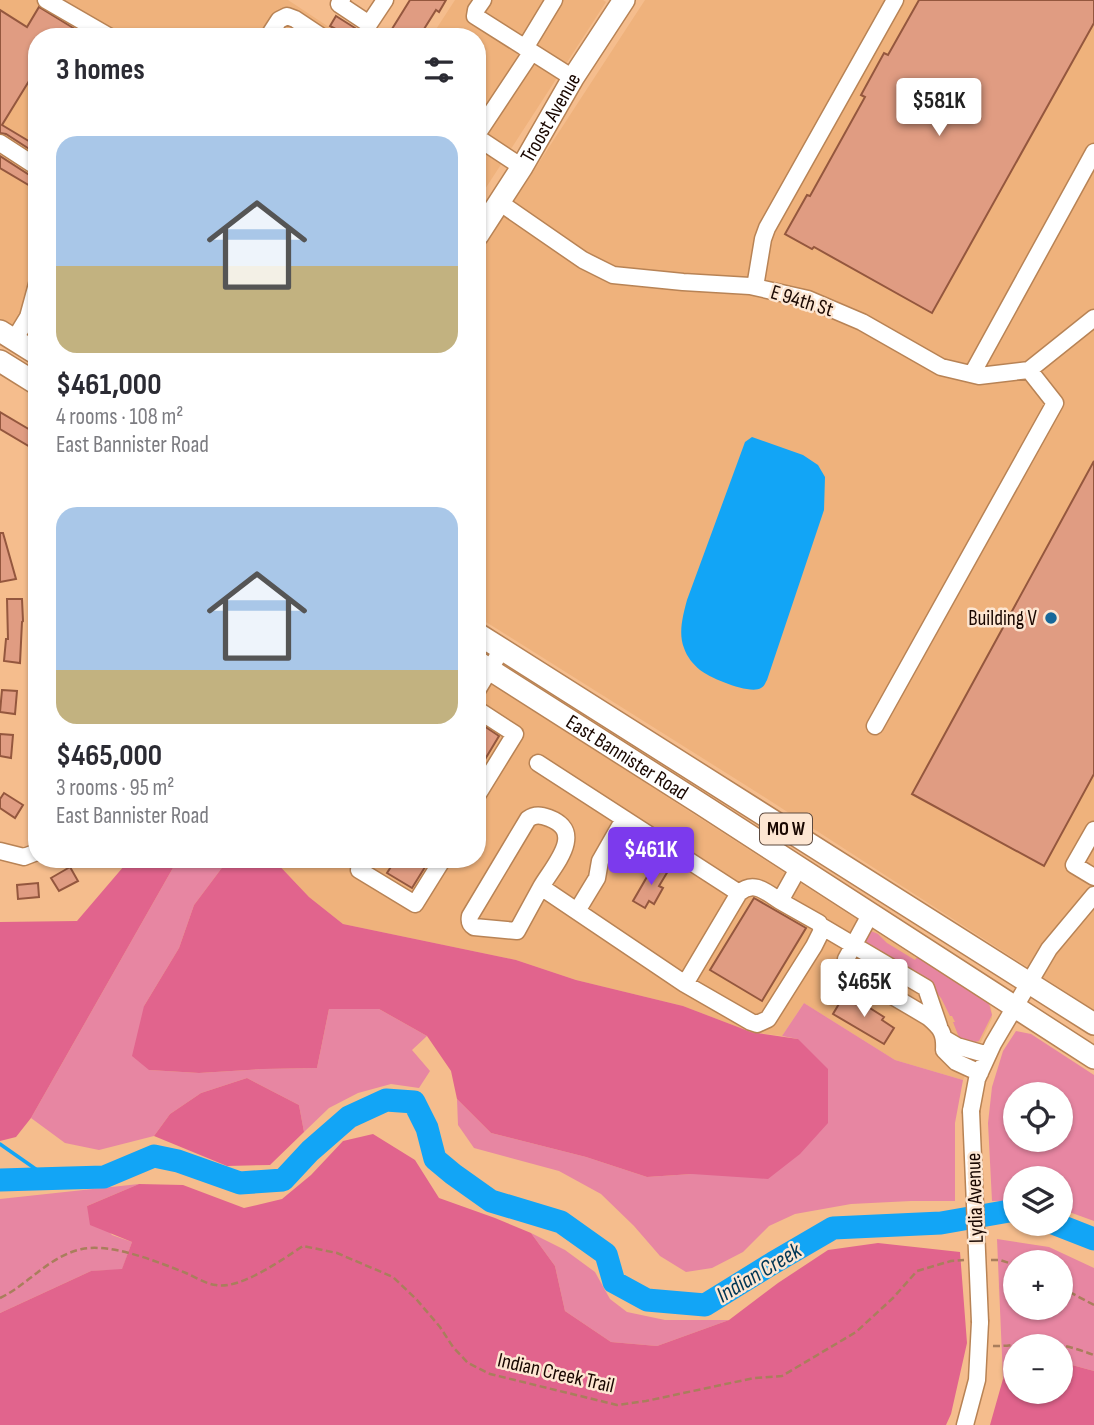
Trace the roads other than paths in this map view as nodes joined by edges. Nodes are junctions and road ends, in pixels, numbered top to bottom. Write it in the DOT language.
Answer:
graph roads {
  1 [pos="46,0"];
  2 [pos="342,0"];
  3 [pos="385,0"];
  4 [pos="482,0"];
  5 [pos="554,0"];
  6 [pos="624,0"];
  7 [pos="895,0"];
  8 [pos="94,28"];
  9 [pos="274,28"];
  10 [pos="307,28"];
  11 [pos="528,51"];
  12 [pos="573,78"];
  13 [pos="486,119"];
  14 [pos="0,143"];
  15 [pos="486,143"];
  16 [pos="1094,152"];
  17 [pos="28,161"];
  18 [pos="522,167"];
  19 [pos="499,202"];
  20 [pos="486,222"];
  21 [pos="755,287"];
  22 [pos="28,318"];
  23 [pos="1094,318"];
  24 [pos="7,335"];
  25 [pos="28,348"];
  26 [pos="0,361"];
  27 [pos="1029,370"];
  28 [pos="972,374"];
  29 [pos="28,378"];
  30 [pos="486,639"];
  31 [pos="502,649"];
  32 [pos="486,663"];
  33 [pos="486,666"];
  34 [pos="486,715"];
  35 [pos="876,726"];
  36 [pos="538,763"];
  37 [pos="486,781"];
  38 [pos="624,820"];
  39 [pos="1094,830"];
  40 [pos="0,851"];
  41 [pos="28,855"];
  42 [pos="799,867"];
  43 [pos="360,868"];
  44 [pos="437,868"];
  45 [pos="1094,877"];
  46 [pos="541,887"];
  47 [pos="739,893"];
  48 [pos="1094,895"];
  49 [pos="780,901"];
  50 [pos="578,911"];
  51 [pos="871,913"];
  52 [pos="821,926"];
  53 [pos="854,945"];
  54 [pos="1029,983"];
  55 [pos="685,984"];
  56 [pos="1016,1007"];
  57 [pos="1094,1024"];
  58 [pos="942,1032"];
  59 [pos="988,1055"];
  60 [pos="1094,1058"];
  61 [pos="980,1073"];
  62 [pos="965,1425"];
  1 -- 8 [label="street"];
  2 -- 3 [label="street"];
  4 -- 11 [label="street"];
  5 -- 11 [label="street"];
  6 -- 12 [label="main road, Troost Avenue"];
  7 -- 21 [label="street"];
  9 -- 10 [label="street"];
  11 -- 12 [label="street"];
  11 -- 13 [label="street"];
  12 -- 18 [label="main road, Troost Avenue"];
  14 -- 17 [label="street"];
  15 -- 18 [label="street"];
  16 -- 28 [label="street"];
  18 -- 19 [label="main road, Troost Avenue"];
  19 -- 20 [label="main road, Troost Avenue"];
  19 -- 21 [label="street, E 94th St"];
  21 -- 28 [label="street, E 94th St"];
  22 -- 24 [label="street"];
  23 -- 27 [label="street"];
  24 -- 25 [label="main road"];
  26 -- 29 [label="main road"];
  27 -- 28 [label="street, E 94th St"];
  27 -- 35 [label="street"];
  30 -- 31 [label="main road, East Bannister Road / MO W"];
  31 -- 32 [label="street"];
  31 -- 54 [label="main road, East Bannister Road / MO W"];
  33 -- 42 [label="main road, East Bannister Road / MO W"];
  34 -- 37 [label="street"];
  36 -- 38 [label="street"];
  38 -- 47 [label="street"];
  38 -- 50 [label="street"];
  39 -- 45 [label="street"];
  40 -- 41 [label="street"];
  42 -- 49 [label="street"];
  42 -- 51 [label="main road, East Bannister Road / MO W"];
  43 -- 44 [label="street"];
  46 -- 46 [label="street"];
  46 -- 50 [label="street"];
  47 -- 49 [label="street"];
  47 -- 55 [label="street"];
  48 -- 54 [label="street, Lydia Avenue"];
  49 -- 52 [label="street"];
  50 -- 55 [label="street"];
  51 -- 53 [label="street"];
  51 -- 56 [label="main road, East Bannister Road / MO W"];
  52 -- 53 [label="street"];
  52 -- 55 [label="street"];
  53 -- 58 [label="street"];
  53 -- 58 [label="street"];
  54 -- 56 [label="street, Lydia Avenue"];
  54 -- 57 [label="main road, East Bannister Road / MO W"];
  56 -- 59 [label="street, Lydia Avenue"];
  56 -- 60 [label="main road, East Bannister Road / MO W"];
  58 -- 59 [label="street"];
  58 -- 61 [label="street"];
  59 -- 61 [label="street, Lydia Avenue"];
  61 -- 62 [label="street, Lydia Avenue, bridge"];
}
